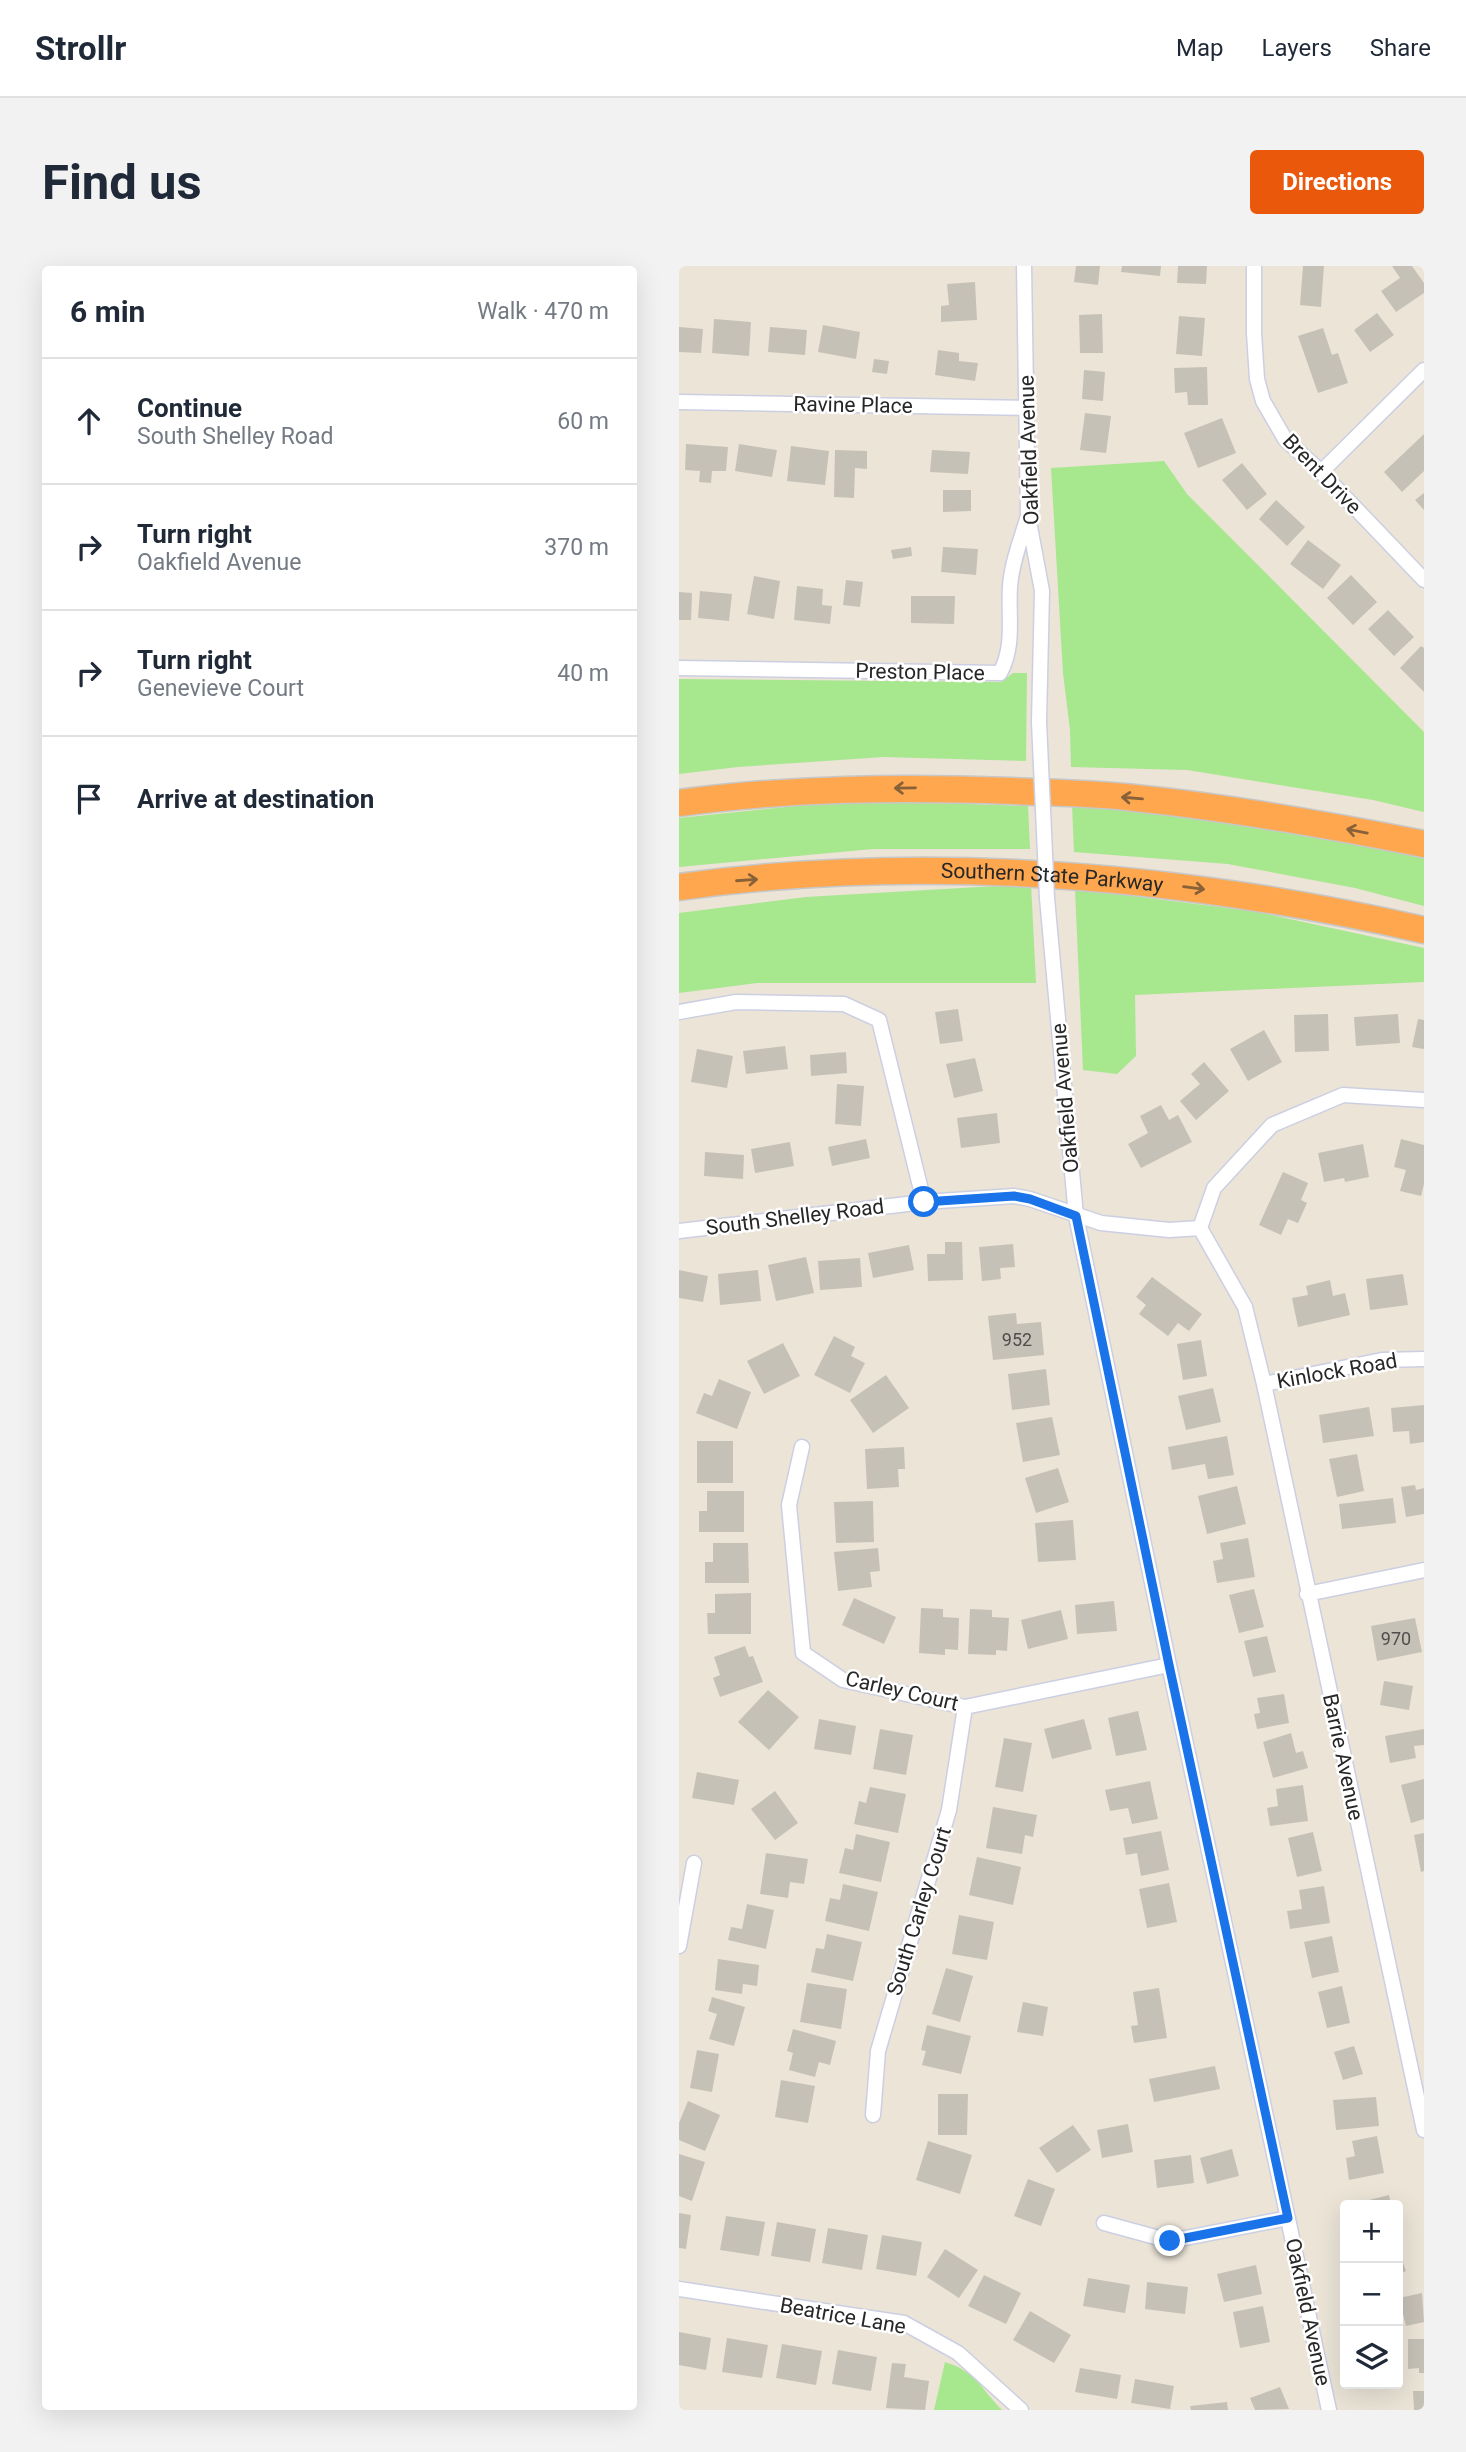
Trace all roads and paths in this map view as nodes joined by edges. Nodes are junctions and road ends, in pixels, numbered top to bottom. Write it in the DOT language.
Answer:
graph roads {
  1 [pos="1024,266"];
  2 [pos="1254,266"];
  3 [pos="1424,370"];
  4 [pos="679,402"];
  5 [pos="1027,408"];
  6 [pos="1321,472"];
  7 [pos="1028,516"];
  8 [pos="1424,580"];
  9 [pos="679,668"];
  10 [pos="679,803"];
  11 [pos="1424,844"];
  12 [pos="679,887"];
  13 [pos="1424,930"];
  14 [pos="679,1012"];
  15 [pos="1424,1100"];
  16 [pos="924,1202"];
  17 [pos="1076,1216"];
  18 [pos="1200,1228"];
  19 [pos="679,1231"];
  20 [pos="1424,1359"];
  21 [pos="1263,1384"];
  22 [pos="802,1447"];
  23 [pos="1424,1570"];
  24 [pos="1307,1594"];
  25 [pos="1169,1665"];
  26 [pos="965,1707"];
  27 [pos="694,1863"];
  28 [pos="679,1946"];
  29 [pos="873,2115"];
  30 [pos="1424,2130"];
  31 [pos="1288,2218"];
  32 [pos="1104,2223"];
  33 [pos="679,2290"];
  34 [pos="1021,2410"];
  35 [pos="1329,2410"];
  1 -- 5 [label="street, Oakfield Avenue"];
  2 -- 6 [label="street, Brent Drive"];
  3 -- 6 [label="street"];
  4 -- 5 [label="street, Ravine Place"];
  5 -- 7 [label="street, Oakfield Avenue"];
  6 -- 8 [label="street, Brent Drive"];
  7 -- 9 [label="street, Preston Place"];
  7 -- 17 [label="street, Oakfield Avenue, bridge"];
  11 -- 10 [label="highway, one-way"];
  12 -- 13 [label="highway, Southern State Parkway, one-way"];
  14 -- 16 [label="street"];
  15 -- 18 [label="street"];
  16 -- 17 [label="street, South Shelley Road"];
  16 -- 19 [label="street, South Shelley Road"];
  17 -- 18 [label="street"];
  17 -- 25 [label="street, Oakfield Avenue"];
  18 -- 21 [label="street, Kinlock Road"];
  20 -- 21 [label="street, Kinlock Road"];
  21 -- 24 [label="street, Barrie Avenue"];
  22 -- 26 [label="street, Carley Court"];
  23 -- 24 [label="street"];
  24 -- 30 [label="street, Barrie Avenue"];
  25 -- 26 [label="street, Carley Court"];
  25 -- 31 [label="street, Oakfield Avenue"];
  26 -- 29 [label="street, South Carley Court"];
  27 -- 28 [label="street"];
  31 -- 32 [label="street"];
  31 -- 35 [label="street, Oakfield Avenue"];
  33 -- 34 [label="street, Beatrice Lane"];
}
